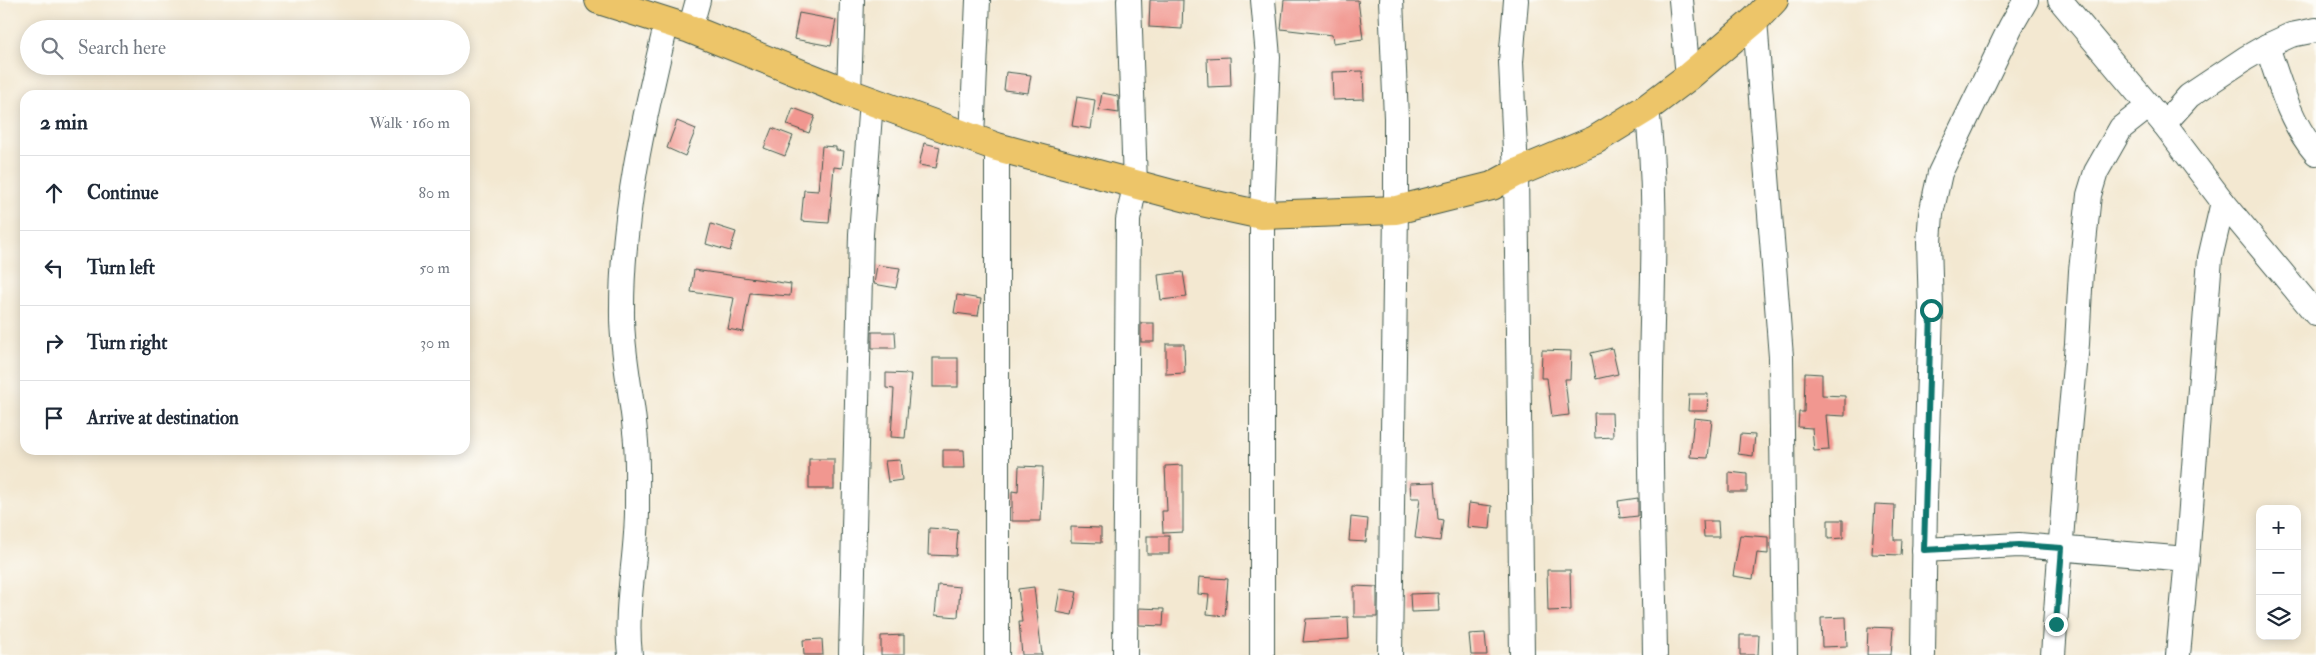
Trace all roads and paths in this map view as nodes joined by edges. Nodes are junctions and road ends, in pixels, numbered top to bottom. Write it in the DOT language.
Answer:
graph roads {
  1 [pos="599,0"];
  2 [pos="698,0"];
  3 [pos="852,0"];
  4 [pos="978,0"];
  5 [pos="1128,0"];
  6 [pos="1263,0"];
  7 [pos="1390,0"];
  8 [pos="1516,0"];
  9 [pos="1681,0"];
  10 [pos="1774,0"];
  11 [pos="2026,0"];
  12 [pos="2060,0"];
  13 [pos="1755,20"];
  14 [pos="679,25"];
  15 [pos="2316,30"];
  16 [pos="2267,46"];
  17 [pos="1688,77"];
  18 [pos="860,97"];
  19 [pos="2149,106"];
  20 [pos="1647,108"];
  21 [pos="2164,124"];
  22 [pos="972,138"];
  23 [pos="997,147"];
  24 [pos="2316,153"];
  25 [pos="1516,173"];
  26 [pos="1135,185"];
  27 [pos="2223,202"];
  28 [pos="1396,210"];
  29 [pos="1262,215"];
  30 [pos="2316,314"];
  31 [pos="2062,548"];
  32 [pos="1924,550"];
  33 [pos="2187,559"];
  34 [pos="630,655"];
  35 [pos="851,655"];
  36 [pos="997,655"];
  37 [pos="1125,655"];
  38 [pos="1262,655"];
  39 [pos="1390,655"];
  40 [pos="1522,655"];
  41 [pos="1655,655"];
  42 [pos="1786,655"];
  43 [pos="1923,655"];
  44 [pos="2054,655"];
  45 [pos="2178,655"];
  1 -- 14 [label="highway"];
  2 -- 14 [label="street"];
  3 -- 18 [label="street"];
  4 -- 22 [label="street"];
  5 -- 26 [label="street"];
  6 -- 29 [label="street"];
  7 -- 28 [label="street"];
  8 -- 25 [label="street"];
  9 -- 17 [label="street"];
  10 -- 13 [label="highway"];
  11 -- 32 [label="street"];
  12 -- 19 [label="street"];
  13 -- 17 [label="highway"];
  13 -- 42 [label="street"];
  14 -- 18 [label="highway"];
  14 -- 34 [label="street"];
  15 -- 16 [label="street"];
  16 -- 21 [label="street"];
  16 -- 24 [label="street"];
  17 -- 20 [label="highway"];
  18 -- 22 [label="highway"];
  18 -- 35 [label="street"];
  19 -- 21 [label="street"];
  19 -- 31 [label="street"];
  20 -- 25 [label="highway"];
  20 -- 41 [label="street"];
  21 -- 27 [label="street"];
  22 -- 23 [label="highway"];
  23 -- 26 [label="highway"];
  23 -- 36 [label="street"];
  25 -- 28 [label="highway"];
  25 -- 40 [label="street"];
  26 -- 29 [label="highway"];
  26 -- 37 [label="street"];
  27 -- 30 [label="street"];
  27 -- 33 [label="street"];
  28 -- 29 [label="highway"];
  28 -- 39 [label="street"];
  29 -- 38 [label="street"];
  31 -- 32 [label="street"];
  31 -- 33 [label="street"];
  31 -- 44 [label="street"];
  32 -- 43 [label="street"];
  33 -- 45 [label="street"];
}
